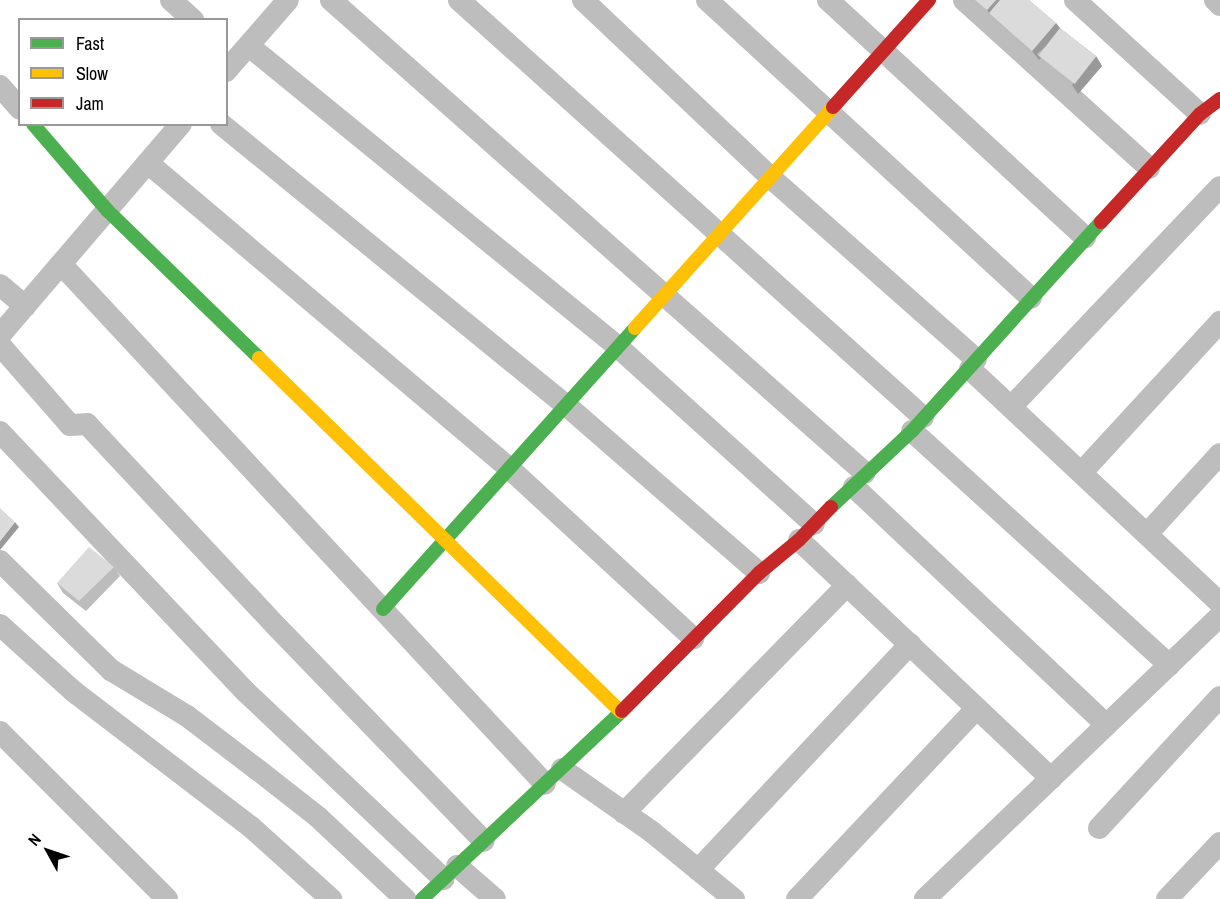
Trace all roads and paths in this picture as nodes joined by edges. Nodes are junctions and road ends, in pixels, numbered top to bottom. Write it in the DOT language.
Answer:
graph roads {
  1 [pos="171,0"];
  2 [pos="288,0"];
  3 [pos="331,0"];
  4 [pos="459,0"];
  5 [pos="583,0"];
  6 [pos="707,0"];
  7 [pos="828,0"];
  8 [pos="929,0"];
  9 [pos="964,0"];
  10 [pos="1075,0"];
  11 [pos="1215,0"];
  12 [pos="1220,5"];
  13 [pos="191,18"];
  14 [pos="884,51"];
  15 [pos="235,57"];
  16 [pos="0,86"];
  17 [pos="1220,99"];
  18 [pos="18,107"];
  19 [pos="828,113"];
  20 [pos="1200,114"];
  21 [pos="35,126"];
  22 [pos="179,126"];
  23 [pos="223,126"];
  24 [pos="148,163"];
  25 [pos="1149,168"];
  26 [pos="770,177"];
  27 [pos="1220,187"];
  28 [pos="107,210"];
  29 [pos="718,235"];
  30 [pos="1085,237"];
  31 [pos="61,264"];
  32 [pos="0,285"];
  33 [pos="665,294"];
  34 [pos="1031,298"];
  35 [pos="25,306"];
  36 [pos="1220,322"];
  37 [pos="0,335"];
  38 [pos="0,345"];
  39 [pos="618,347"];
  40 [pos="973,364"];
  41 [pos="566,405"];
  42 [pos="1011,407"];
  43 [pos="918,424"];
  44 [pos="0,432"];
  45 [pos="1220,454"];
  46 [pos="509,468"];
  47 [pos="1082,472"];
  48 [pos="860,480"];
  49 [pos="807,532"];
  50 [pos="1147,534"];
  51 [pos="446,538"];
  52 [pos="0,561"];
  53 [pos="759,573"];
  54 [pos="847,585"];
  55 [pos="1218,601"];
  56 [pos="382,609"];
  57 [pos="0,625"];
  58 [pos="693,638"];
  59 [pos="910,644"];
  60 [pos="1169,665"];
  61 [pos="1220,697"];
  62 [pos="977,708"];
  63 [pos="621,712"];
  64 [pos="1107,724"];
  65 [pos="0,732"];
  66 [pos="562,769"];
  67 [pos="1051,778"];
  68 [pos="545,784"];
  69 [pos="624,813"];
  70 [pos="1099,828"];
  71 [pos="484,841"];
  72 [pos="1220,843"];
  73 [pos="698,870"];
  74 [pos="450,873"];
  75 [pos="1173,897"];
  76 [pos="167,899"];
  77 [pos="331,899"];
  78 [pos="405,899"];
  79 [pos="422,899"];
  80 [pos="495,899"];
  81 [pos="734,899"];
  82 [pos="797,899"];
  83 [pos="925,899"];
  1 -- 13 [label="street"];
  2 -- 15 [label="street"];
  3 -- 33 [label="street"];
  4 -- 29 [label="street"];
  5 -- 26 [label="street"];
  6 -- 19 [label="street"];
  7 -- 14 [label="street"];
  8 -- 14 [label="street"];
  9 -- 25 [label="street"];
  10 -- 20 [label="street"];
  11 -- 12 [label="street"];
  14 -- 19 [label="street"];
  14 -- 30 [label="street"];
  15 -- 39 [label="street"];
  16 -- 18 [label="street"];
  17 -- 20 [label="street"];
  19 -- 26 [label="street"];
  19 -- 34 [label="street"];
  20 -- 25 [label="street"];
  21 -- 28 [label="street"];
  22 -- 24 [label="street"];
  23 -- 41 [label="street"];
  24 -- 28 [label="street"];
  24 -- 46 [label="street"];
  25 -- 30 [label="street"];
  26 -- 29 [label="street"];
  26 -- 40 [label="street"];
  27 -- 42 [label="street"];
  28 -- 31 [label="street"];
  28 -- 51 [label="street"];
  29 -- 33 [label="street"];
  29 -- 43 [label="street"];
  30 -- 34 [label="street"];
  31 -- 35 [label="street"];
  31 -- 56 [label="street"];
  32 -- 35 [label="street"];
  33 -- 39 [label="street"];
  33 -- 48 [label="street"];
  34 -- 40 [label="street"];
  35 -- 37 [label="street"];
  36 -- 47 [label="street"];
  38 -- 71 [label="street"];
  39 -- 41 [label="street"];
  39 -- 49 [label="street"];
  40 -- 42 [label="street"];
  40 -- 43 [label="street"];
  41 -- 46 [label="street"];
  41 -- 53 [label="street"];
  42 -- 47 [label="street"];
  43 -- 48 [label="street"];
  43 -- 60 [label="street"];
  44 -- 74 [label="street"];
  45 -- 50 [label="street"];
  46 -- 51 [label="street"];
  46 -- 58 [label="street"];
  47 -- 50 [label="street"];
  48 -- 49 [label="street"];
  48 -- 64 [label="street"];
  49 -- 53 [label="street"];
  49 -- 54 [label="street"];
  50 -- 55 [label="street"];
  51 -- 56 [label="street"];
  51 -- 63 [label="street"];
  52 -- 78 [label="street"];
  53 -- 58 [label="street"];
  54 -- 59 [label="street"];
  54 -- 69 [label="street"];
  55 -- 60 [label="street"];
  56 -- 68 [label="street"];
  57 -- 77 [label="street"];
  58 -- 63 [label="street"];
  59 -- 62 [label="street"];
  59 -- 73 [label="street"];
  60 -- 64 [label="street"];
  61 -- 70 [label="street"];
  62 -- 67 [label="street"];
  62 -- 82 [label="street"];
  63 -- 66 [label="street"];
  64 -- 67 [label="street"];
  65 -- 76 [label="street"];
  66 -- 68 [label="street"];
  66 -- 69 [label="street"];
  67 -- 83 [label="street"];
  68 -- 71 [label="street"];
  69 -- 73 [label="street"];
  71 -- 74 [label="street"];
  72 -- 75 [label="street"];
  73 -- 81 [label="street"];
  74 -- 79 [label="street"];
  74 -- 80 [label="street"];
}
